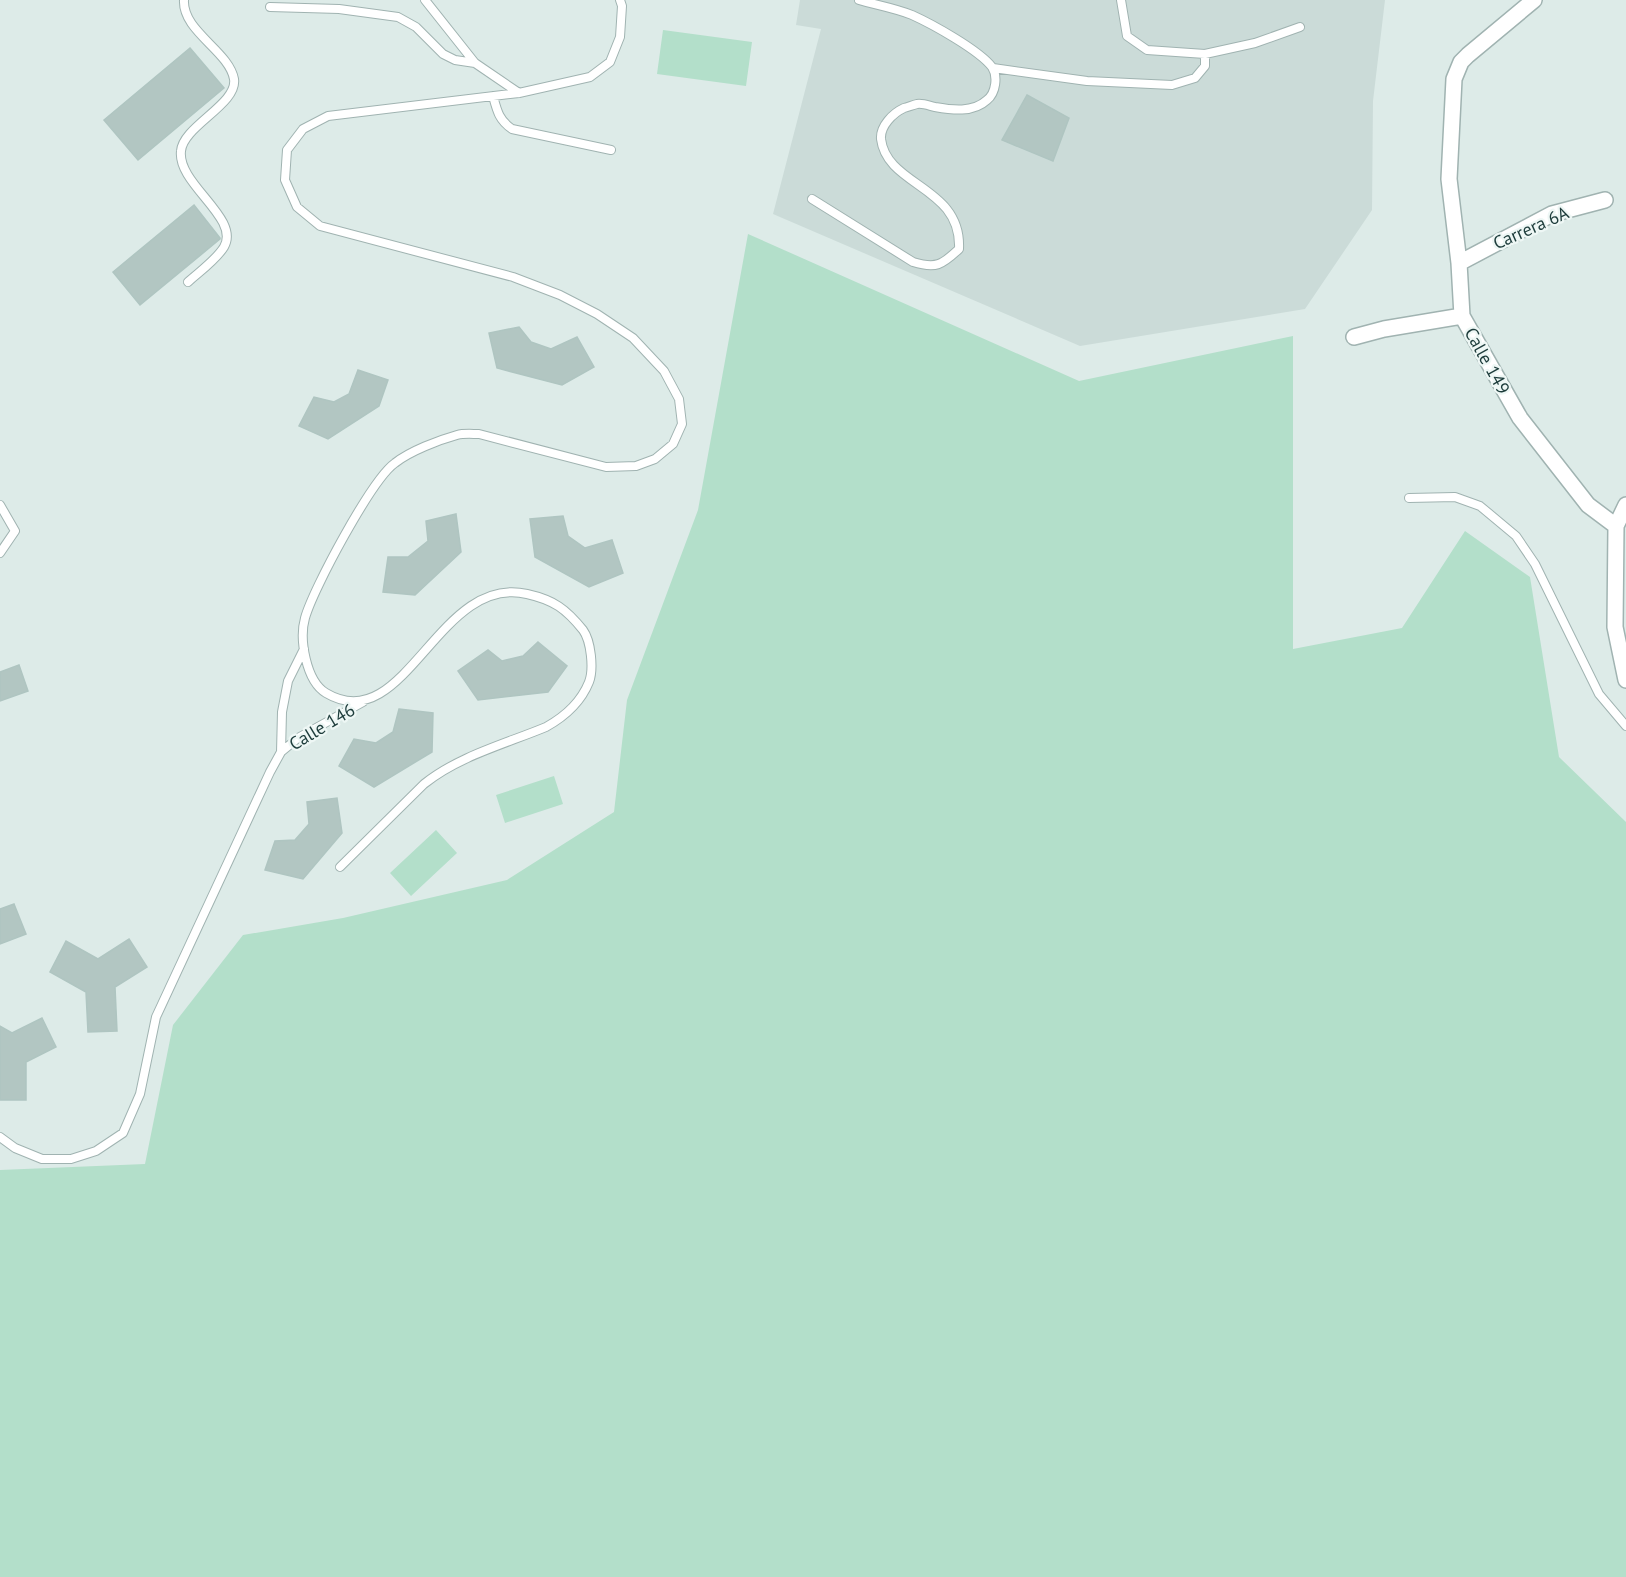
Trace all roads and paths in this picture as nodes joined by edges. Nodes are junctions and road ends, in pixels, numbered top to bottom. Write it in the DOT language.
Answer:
graph roads {
  1 [pos="184,0"];
  2 [pos="425,0"];
  3 [pos="620,0"];
  4 [pos="859,0"];
  5 [pos="1121,0"];
  6 [pos="1534,0"];
  7 [pos="270,7"];
  8 [pos="1300,27"];
  9 [pos="1205,54"];
  10 [pos="475,63"];
  11 [pos="993,68"];
  12 [pos="519,93"];
  13 [pos="493,96"];
  14 [pos="611,150"];
  15 [pos="812,199"];
  16 [pos="1605,200"];
  17 [pos="1460,263"];
  18 [pos="188,282"];
  19 [pos="1462,316"];
  20 [pos="1354,337"];
  21 [pos="1409,498"];
  22 [pos="0,505"];
  23 [pos="1626,505"];
  24 [pos="1616,526"];
  25 [pos="0,553"];
  26 [pos="303,649"];
  27 [pos="1626,680"];
  28 [pos="363,702"];
  29 [pos="1626,726"];
  30 [pos="281,752"];
  31 [pos="340,867"];
  32 [pos="0,1137"];
  1 -- 18 [label="lane"];
  2 -- 10 [label="lane"];
  3 -- 12 [label="lane"];
  4 -- 11 [label="lane"];
  5 -- 9 [label="lane"];
  6 -- 17 [label="street, Calle 149"];
  7 -- 10 [label="lane"];
  8 -- 9 [label="lane"];
  9 -- 11 [label="lane"];
  10 -- 12 [label="lane"];
  11 -- 15 [label="lane"];
  12 -- 13 [label="lane"];
  13 -- 14 [label="lane"];
  13 -- 26 [label="lane"];
  16 -- 17 [label="street, Carrera 6A"];
  17 -- 19 [label="street, Calle 149"];
  19 -- 20 [label="street"];
  19 -- 24 [label="street, Calle 149"];
  21 -- 29 [label="lane"];
  22 -- 25 [label="lane"];
  23 -- 24 [label="street"];
  24 -- 27 [label="street"];
  26 -- 28 [label="lane"];
  26 -- 30 [label="lane, Calle 146"];
  28 -- 30 [label="lane, Calle 146"];
  28 -- 31 [label="lane, Calle 146"];
  30 -- 32 [label="lane"];
}
